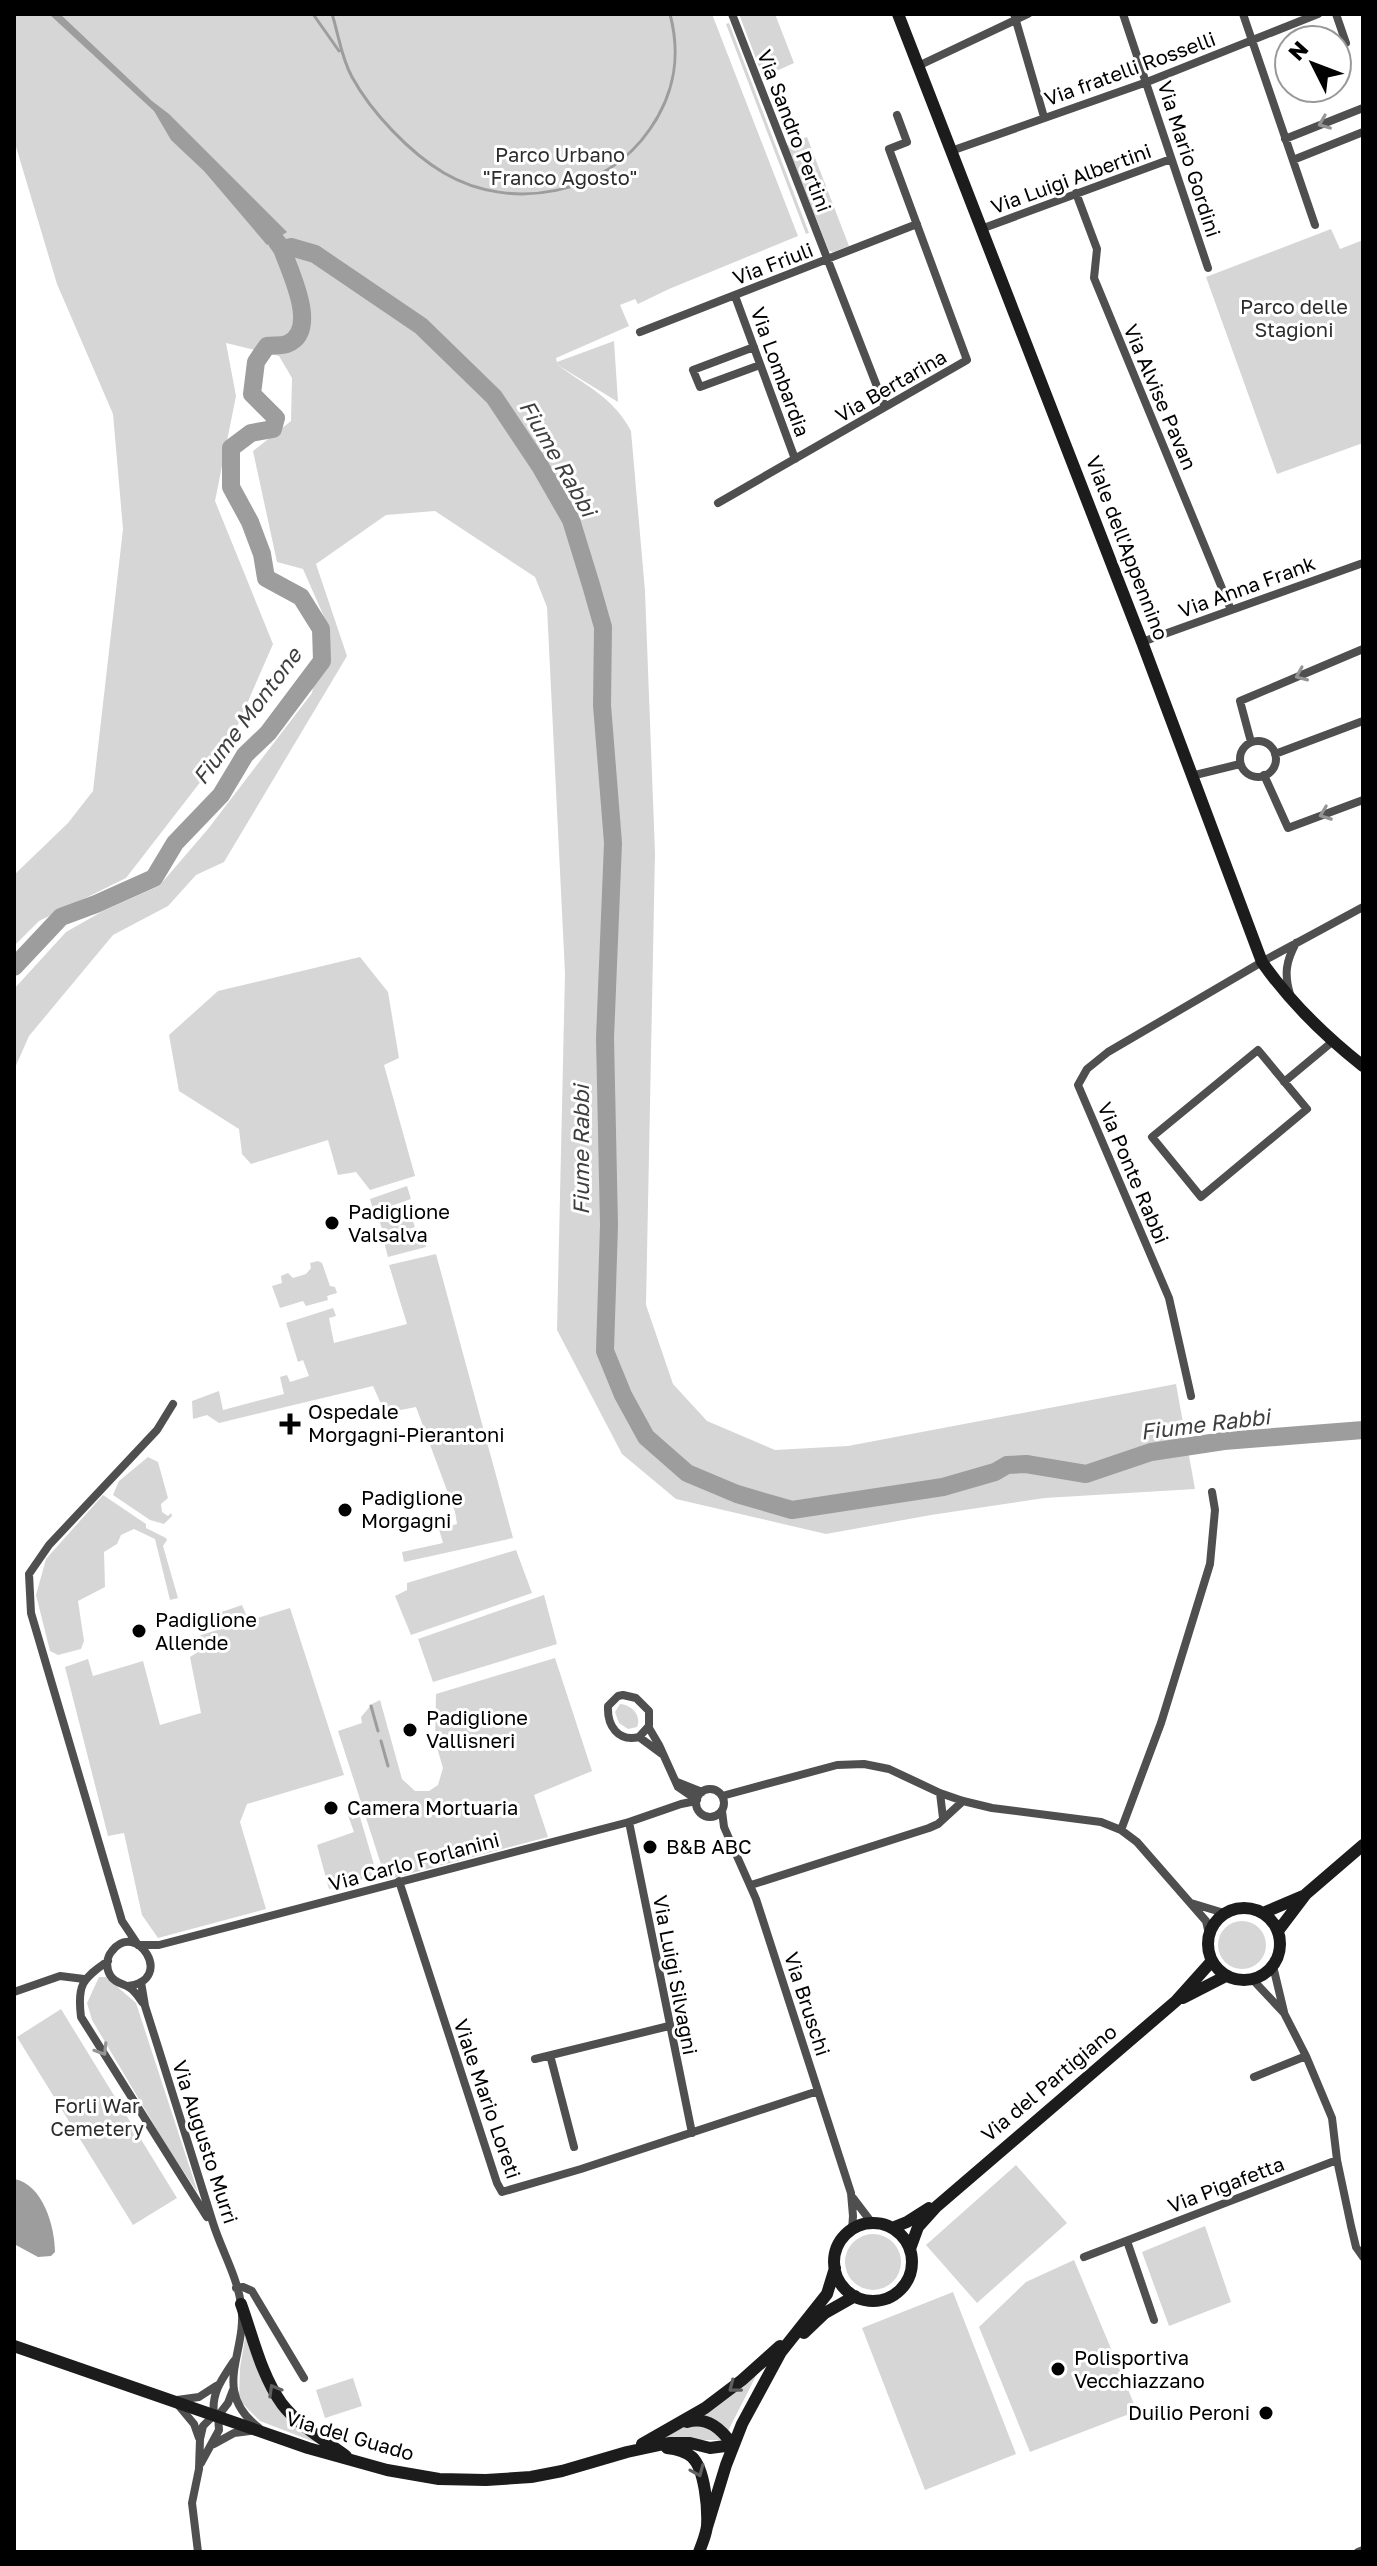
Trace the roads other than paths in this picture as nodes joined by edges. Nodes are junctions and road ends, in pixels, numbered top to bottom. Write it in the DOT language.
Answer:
graph roads {
  1 [pos="732,14"];
  2 [pos="898,14"];
  3 [pos="1028,14"];
  4 [pos="1123,14"];
  5 [pos="1243,14"];
  6 [pos="1318,14"];
  7 [pos="1015,17"];
  8 [pos="1252,41"];
  9 [pos="918,66"];
  10 [pos="1147,82"];
  11 [pos="1363,108"];
  12 [pos="897,115"];
  13 [pos="1044,117"];
  14 [pos="1363,132"];
  15 [pos="1285,139"];
  16 [pos="951,151"];
  17 [pos="1171,159"];
  18 [pos="1293,160"];
  19 [pos="1076,193"];
  20 [pos="917,224"];
  21 [pos="1315,225"];
  22 [pos="981,229"];
  23 [pos="827,260"];
  24 [pos="1208,268"];
  25 [pos="735,296"];
  26 [pos="640,332"];
  27 [pos="754,347"];
  28 [pos="760,365"];
  29 [pos="885,407"];
  30 [pos="795,459"];
  31 [pos="718,503"];
  32 [pos="1363,563"];
  33 [pos="1231,610"];
  34 [pos="1142,642"];
  35 [pos="1363,649"];
  36 [pos="1363,721"];
  37 [pos="1251,742"];
  38 [pos="1275,754"];
  39 [pos="1240,764"];
  40 [pos="1264,775"];
  41 [pos="1191,776"];
  42 [pos="1363,800"];
  43 [pos="1363,907"];
  44 [pos="1296,943"];
  45 [pos="1262,962"];
  46 [pos="1291,999"];
  47 [pos="1332,1042"];
  48 [pos="1363,1066"];
  49 [pos="1284,1082"];
  50 [pos="1191,1396"];
  51 [pos="173,1404"];
  52 [pos="1212,1492"];
  53 [pos="649,1728"];
  54 [pos="639,1737"];
  55 [pos="663,1754"];
  56 [pos="940,1793"];
  57 [pos="722,1796"];
  58 [pos="698,1798"];
  59 [pos="963,1801"];
  60 [pos="677,1807"];
  61 [pos="722,1811"];
  62 [pos="700,1813"];
  63 [pos="709,1817"];
  64 [pos="943,1818"];
  65 [pos="629,1822"];
  66 [pos="724,1827"];
  67 [pos="1121,1830"];
  68 [pos="1363,1845"];
  69 [pos="399,1881"];
  70 [pos="751,1885"];
  71 [pos="1306,1894"];
  72 [pos="1190,1903"];
  73 [pos="1224,1913"];
  74 [pos="1263,1913"];
  75 [pos="126,1928"];
  76 [pos="1278,1931"];
  77 [pos="1209,1934"];
  78 [pos="124,1943"];
  79 [pos="138,1945"];
  80 [pos="159,1945"];
  81 [pos="147,1952"];
  82 [pos="1211,1962"];
  83 [pos="108,1966"];
  84 [pos="1273,1966"];
  85 [pos="1226,1976"];
  86 [pos="84,1979"];
  87 [pos="1253,1980"];
  88 [pos="141,1982"];
  89 [pos="128,1986"];
  90 [pos="14,1992"];
  91 [pos="1176,2001"];
  92 [pos="145,2006"];
  93 [pos="1284,2013"];
  94 [pos="669,2026"];
  95 [pos="550,2055"];
  96 [pos="1306,2056"];
  97 [pos="535,2059"];
  98 [pos="1254,2077"];
  99 [pos="818,2091"];
  100 [pos="692,2133"];
  101 [pos="574,2147"];
  102 [pos="1337,2160"];
  103 [pos="851,2193"];
  104 [pos="948,2195"];
  105 [pos="872,2223"];
  106 [pos="1351,2226"];
  107 [pos="214,2228"];
  108 [pos="892,2228"];
  109 [pos="852,2230"];
  110 [pos="1127,2241"];
  111 [pos="1363,2243"];
  112 [pos="910,2249"];
  113 [pos="1084,2257"];
  114 [pos="1363,2257"];
  115 [pos="835,2268"];
  116 [pos="236,2288"];
  117 [pos="855,2296"];
  118 [pos="241,2304"];
  119 [pos="1154,2320"];
  120 [pos="789,2339"];
  121 [pos="14,2346"];
  122 [pos="234,2360"];
  123 [pos="304,2378"];
  124 [pos="766,2378"];
  125 [pos="220,2383"];
  126 [pos="233,2389"];
  127 [pos="172,2401"];
  128 [pos="216,2416"];
  129 [pos="673,2427"];
  130 [pos="262,2431"];
  131 [pos="200,2439"];
  132 [pos="733,2445"];
  133 [pos="211,2446"];
  134 [pos="652,2446"];
  135 [pos="627,2452"];
  136 [pos="352,2460"];
  137 [pos="199,2469"];
  138 [pos="707,2527"];
  139 [pos="198,2552"];
  140 [pos="699,2552"];
  1 -- 23 [label="street, Via Sandro Pertini"];
  2 -- 9 [label="main road, Viale dell'Appennino"];
  3 -- 7 [label="street"];
  4 -- 10 [label="street, Via Mario Gordini"];
  5 -- 8 [label="street"];
  6 -- 8 [label="street, Via fratelli Rosselli"];
  7 -- 9 [label="street"];
  7 -- 13 [label="street"];
  8 -- 10 [label="street, Via fratelli Rosselli"];
  8 -- 15 [label="street"];
  9 -- 16 [label="main road, Viale dell'Appennino"];
  10 -- 13 [label="street, Via fratelli Rosselli"];
  10 -- 17 [label="street, Via Mario Gordini"];
  11 -- 15 [label="street, one-way"];
  12 -- 20 [label="street, Via Bertarina"];
  13 -- 16 [label="street, Via fratelli Rosselli"];
  14 -- 18 [label="street"];
  15 -- 18 [label="street"];
  16 -- 22 [label="main road, Viale dell'Appennino"];
  17 -- 19 [label="street, Via Luigi Albertini"];
  17 -- 24 [label="street, Via Mario Gordini"];
  18 -- 21 [label="street"];
  19 -- 22 [label="street, Via Luigi Albertini"];
  19 -- 33 [label="street, Via Alvise Pavan"];
  20 -- 23 [label="street, Via Friuli"];
  20 -- 29 [label="street, Via Bertarina"];
  22 -- 34 [label="main road, Viale dell'Appennino"];
  23 -- 25 [label="street, Via Friuli"];
  23 -- 29 [label="street, Via Sandro Pertini"];
  25 -- 26 [label="street, Via Friuli"];
  25 -- 27 [label="street, Via Lombardia"];
  27 -- 28 [label="street, Via Lombardia"];
  27 -- 28 [label="street"];
  28 -- 30 [label="street, Via Lombardia"];
  29 -- 30 [label="street, Via Bertarina"];
  30 -- 31 [label="street, Via Bertarina"];
  32 -- 33 [label="street, Via Anna Frank"];
  33 -- 34 [label="street, Via Anna Frank"];
  34 -- 41 [label="main road, Viale dell'Appennino"];
  35 -- 37 [label="street, one-way"];
  36 -- 38 [label="street"];
  37 -- 38 [label="street"];
  37 -- 39 [label="street"];
  38 -- 40 [label="street"];
  39 -- 40 [label="street"];
  39 -- 41 [label="street"];
  42 -- 40 [label="street, one-way"];
  41 -- 45 [label="main road, Viale dell'Appennino"];
  43 -- 44 [label="street"];
  44 -- 45 [label="street"];
  44 -- 46 [label="street"];
  45 -- 46 [label="main road, Viale dell'Appennino"];
  45 -- 50 [label="street, Via Ponte Rabbi"];
  46 -- 47 [label="main road, Viale dell'Appennino"];
  47 -- 48 [label="main road, Viale dell'Appennino"];
  47 -- 49 [label="street"];
  49 -- 49 [label="street"];
  51 -- 75 [label="street"];
  52 -- 67 [label="street"];
  53 -- 54 [label="street"];
  53 -- 54 [label="street"];
  53 -- 55 [label="street"];
  54 -- 55 [label="street"];
  55 -- 58 [label="street"];
  56 -- 57 [label="street"];
  56 -- 59 [label="street"];
  56 -- 64 [label="street"];
  57 -- 58 [label="street"];
  57 -- 61 [label="street"];
  58 -- 60 [label="street, Via Carlo Forlanini"];
  58 -- 62 [label="street"];
  59 -- 64 [label="street"];
  59 -- 67 [label="street"];
  60 -- 62 [label="street"];
  60 -- 65 [label="street, Via Carlo Forlanini"];
  61 -- 63 [label="street"];
  61 -- 66 [label="street"];
  62 -- 63 [label="street"];
  63 -- 66 [label="street"];
  64 -- 70 [label="street"];
  65 -- 69 [label="street, Via Carlo Forlanini"];
  65 -- 94 [label="street, Via Luigi Silvagni"];
  66 -- 70 [label="street, Via Bruschi"];
  67 -- 72 [label="street"];
  68 -- 71 [label="main road"];
  69 -- 80 [label="street, Via Carlo Forlanini"];
  69 -- 100 [label="street, Viale Mario Loreti"];
  70 -- 99 [label="street, Via Bruschi"];
  71 -- 74 [label="main road"];
  71 -- 76 [label="main road"];
  72 -- 73 [label="street"];
  72 -- 77 [label="street"];
  73 -- 74 [label="main road"];
  73 -- 77 [label="main road"];
  74 -- 76 [label="main road"];
  75 -- 78 [label="street"];
  75 -- 79 [label="street"];
  76 -- 84 [label="main road"];
  77 -- 82 [label="main road"];
  78 -- 79 [label="street"];
  78 -- 83 [label="street"];
  79 -- 80 [label="street"];
  79 -- 81 [label="street"];
  80 -- 81 [label="street"];
  81 -- 88 [label="street"];
  82 -- 85 [label="main road"];
  82 -- 91 [label="main road, Via del Partigiano"];
  83 -- 86 [label="street"];
  83 -- 89 [label="street"];
  84 -- 87 [label="main road"];
  84 -- 93 [label="street"];
  85 -- 87 [label="main road"];
  85 -- 91 [label="main road, Via del Partigiano"];
  86 -- 90 [label="street"];
  86 -- 107 [label="street, one-way"];
  87 -- 93 [label="street"];
  88 -- 89 [label="street"];
  88 -- 92 [label="street, Via Augusto Murri"];
  89 -- 92 [label="street"];
  91 -- 104 [label="main road, Via del Partigiano"];
  92 -- 107 [label="street, Via Augusto Murri"];
  93 -- 96 [label="street"];
  94 -- 95 [label="street"];
  94 -- 100 [label="street, Via Luigi Silvagni"];
  95 -- 97 [label="street"];
  95 -- 101 [label="street"];
  96 -- 98 [label="street"];
  96 -- 102 [label="street"];
  99 -- 100 [label="street, Viale Mario Loreti"];
  99 -- 103 [label="street, Via Bruschi"];
  102 -- 106 [label="street"];
  102 -- 110 [label="street, Via Pigafetta"];
  103 -- 105 [label="street, Via Bruschi"];
  103 -- 109 [label="street, Via Bruschi"];
  104 -- 108 [label="main road, Via del Partigiano"];
  104 -- 112 [label="main road, Via del Partigiano"];
  105 -- 108 [label="main road"];
  105 -- 109 [label="main road"];
  106 -- 111 [label="street"];
  106 -- 114 [label="street"];
  107 -- 116 [label="street, Via Augusto Murri"];
  108 -- 112 [label="main road"];
  109 -- 115 [label="main road"];
  110 -- 113 [label="street, Via Pigafetta"];
  110 -- 119 [label="street"];
  112 -- 117 [label="main road"];
  115 -- 117 [label="main road"];
  115 -- 120 [label="main road"];
  116 -- 118 [label="street, Via Augusto Murri"];
  116 -- 123 [label="street"];
  117 -- 124 [label="main road"];
  118 -- 122 [label="street, Via Augusto Murri"];
  136 -- 118 [label="main road, one-way"];
  120 -- 124 [label="main road"];
  120 -- 129 [label="main road, one-way"];
  121 -- 127 [label="main road, Via del Guado"];
  122 -- 125 [label="street, Via Augusto Murri"];
  122 -- 126 [label="street, Via Augusto Murri"];
  124 -- 132 [label="main road"];
  125 -- 127 [label="street"];
  125 -- 128 [label="street, Via Augusto Murri"];
  126 -- 128 [label="street, Via Augusto Murri"];
  126 -- 130 [label="street"];
  127 -- 128 [label="main road, Via del Guado"];
  127 -- 131 [label="street"];
  128 -- 130 [label="main road, Via del Guado"];
  128 -- 131 [label="street"];
  128 -- 133 [label="street"];
  129 -- 132 [label="main road"];
  129 -- 135 [label="main road"];
  130 -- 133 [label="street"];
  130 -- 136 [label="main road, Via del Guado"];
  131 -- 137 [label="street"];
  132 -- 134 [label="main road, Via del Guado"];
  132 -- 138 [label="main road"];
  133 -- 137 [label="street"];
  134 -- 135 [label="main road, Via del Guado"];
  134 -- 138 [label="main road, one-way"];
  135 -- 136 [label="main road, Via del Guado"];
  137 -- 139 [label="street"];
  138 -- 140 [label="main road"];
}
